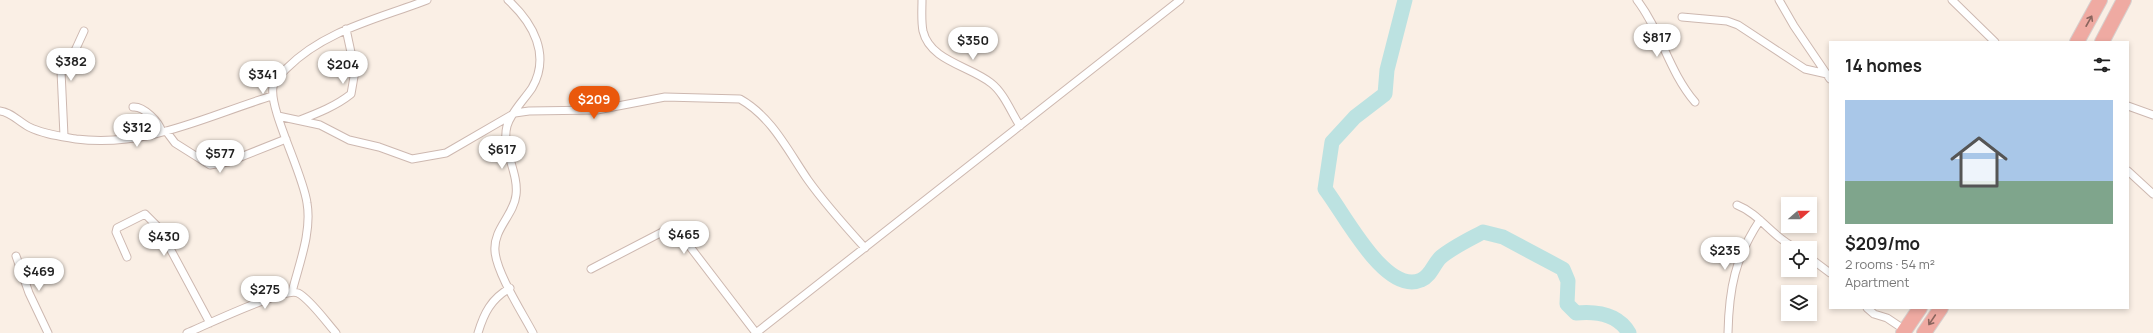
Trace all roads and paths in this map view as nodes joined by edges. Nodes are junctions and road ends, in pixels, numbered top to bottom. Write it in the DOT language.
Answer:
graph roads {
  1 [pos="427,0"];
  2 [pos="508,0"];
  3 [pos="922,0"];
  4 [pos="1180,0"];
  5 [pos="1637,0"];
  6 [pos="1779,0"];
  7 [pos="1952,0"];
  8 [pos="2100,0"];
  9 [pos="2124,0"];
  10 [pos="1682,17"];
  11 [pos="346,29"];
  12 [pos="84,31"];
  13 [pos="1994,41"];
  14 [pos="2078,41"];
  15 [pos="2103,41"];
  16 [pos="1829,76"];
  17 [pos="272,96"];
  18 [pos="1695,102"];
  19 [pos="2129,106"];
  20 [pos="133,107"];
  21 [pos="0,111"];
  22 [pos="515,113"];
  23 [pos="2153,115"];
  24 [pos="278,116"];
  25 [pos="300,120"];
  26 [pos="1020,126"];
  27 [pos="164,132"];
  28 [pos="64,136"];
  29 [pos="286,139"];
  30 [pos="2129,172"];
  31 [pos="2153,194"];
  32 [pos="1737,205"];
  33 [pos="1760,220"];
  34 [pos="1782,241"];
  35 [pos="865,248"];
  36 [pos="16,256"];
  37 [pos="127,257"];
  38 [pos="1817,263"];
  39 [pos="592,269"];
  40 [pos="1829,272"];
  41 [pos="510,288"];
  42 [pos="292,292"];
  43 [pos="1868,309"];
  44 [pos="1919,309"];
  45 [pos="1940,309"];
  46 [pos="210,323"];
  47 [pos="1904,332"];
  48 [pos="48,333"];
  49 [pos="187,333"];
  50 [pos="336,333"];
  51 [pos="478,333"];
  52 [pos="533,333"];
  53 [pos="756,333"];
  54 [pos="1728,333"];
  55 [pos="1924,333"];
  1 -- 11 [label="street"];
  2 -- 22 [label="street"];
  3 -- 26 [label="street"];
  4 -- 26 [label="street"];
  5 -- 18 [label="street"];
  6 -- 16 [label="street"];
  7 -- 13 [label="street"];
  14 -- 8 [label="highway, one-way"];
  9 -- 15 [label="highway"];
  10 -- 16 [label="street"];
  11 -- 17 [label="street"];
  11 -- 25 [label="street"];
  12 -- 28 [label="street"];
  17 -- 24 [label="street"];
  17 -- 27 [label="street"];
  19 -- 23 [label="street"];
  20 -- 27 [label="street"];
  21 -- 28 [label="street"];
  22 -- 25 [label="street"];
  22 -- 35 [label="street"];
  22 -- 41 [label="street"];
  24 -- 25 [label="street"];
  24 -- 29 [label="street"];
  26 -- 35 [label="street"];
  27 -- 28 [label="street"];
  27 -- 29 [label="street"];
  29 -- 42 [label="street"];
  30 -- 31 [label="street"];
  32 -- 33 [label="street"];
  33 -- 34 [label="street"];
  33 -- 54 [label="street"];
  35 -- 53 [label="street"];
  36 -- 48 [label="street"];
  37 -- 46 [label="street"];
  38 -- 40 [label="street"];
  39 -- 53 [label="street"];
  41 -- 51 [label="street"];
  41 -- 52 [label="street"];
  42 -- 46 [label="street"];
  42 -- 50 [label="street"];
  43 -- 47 [label="street"];
  44 -- 47 [label="highway"];
  45 -- 55 [label="highway, one-way"];
  46 -- 49 [label="street"];
}
